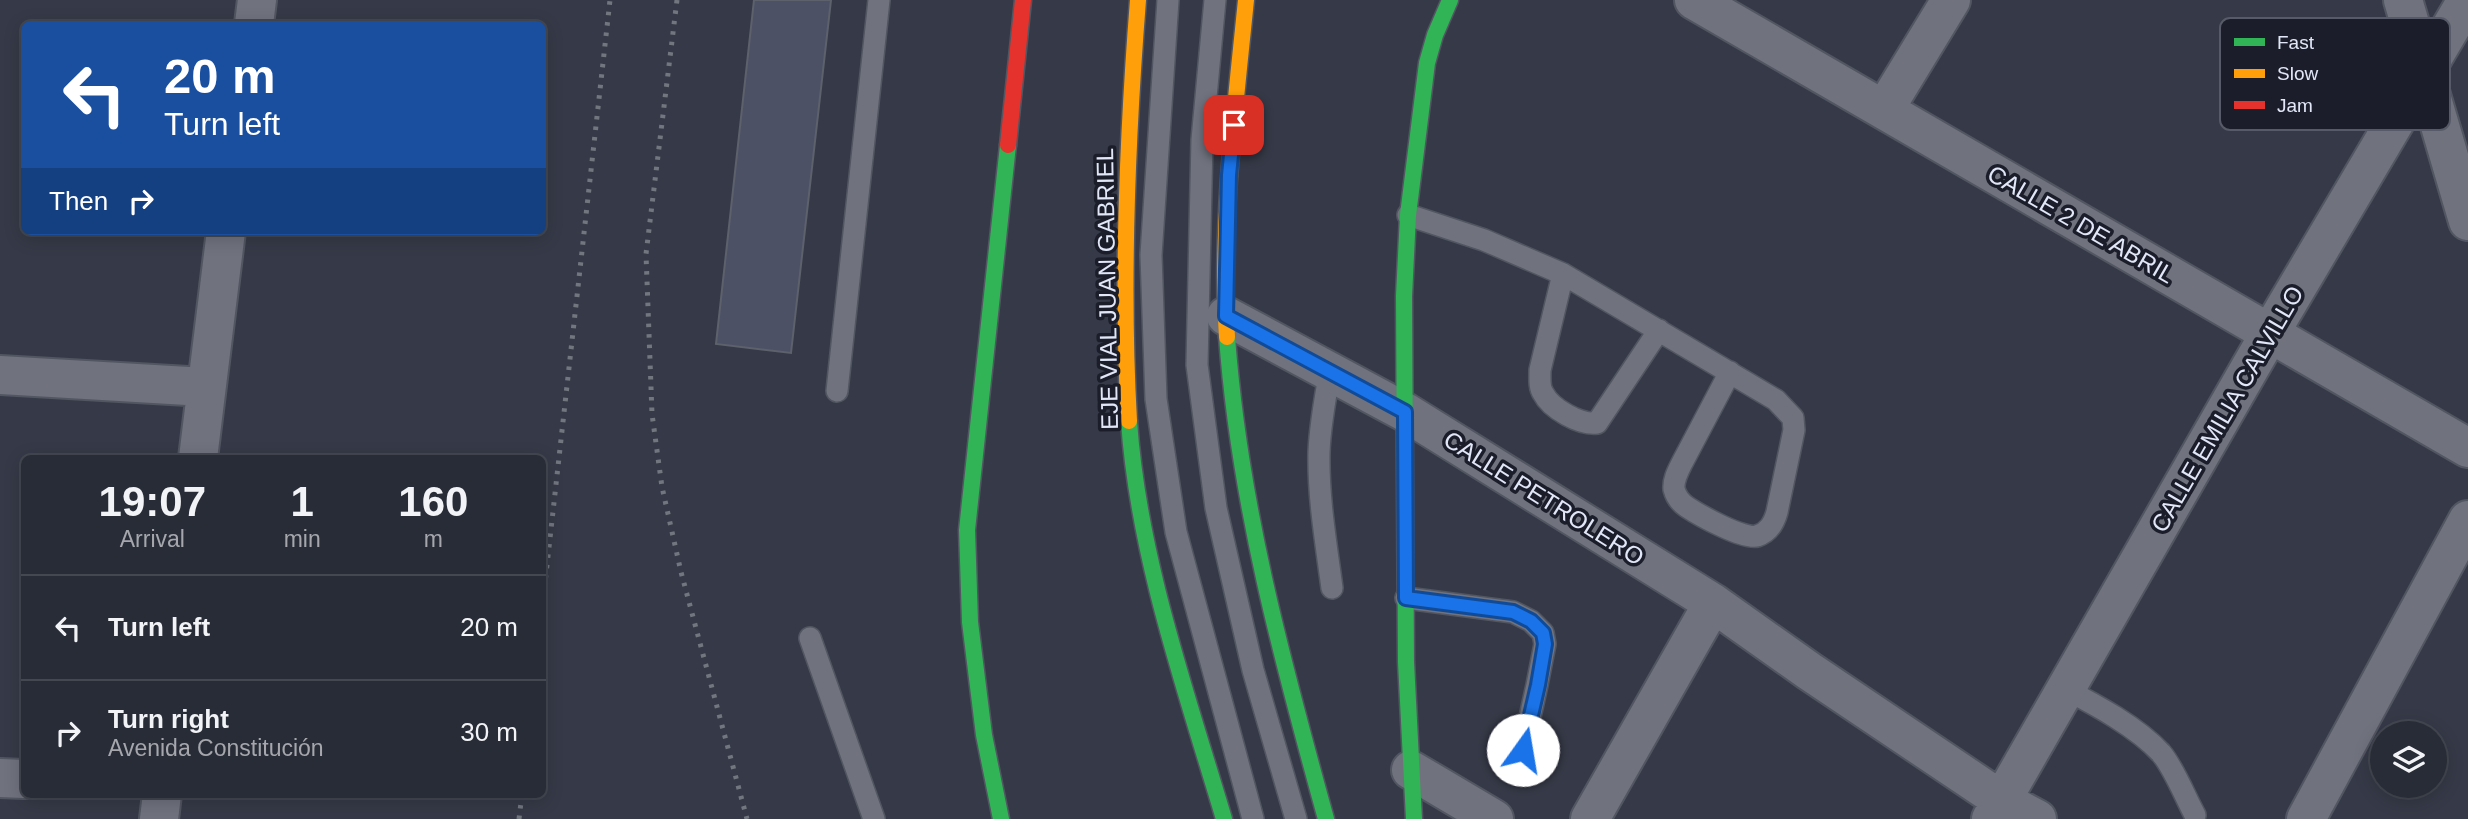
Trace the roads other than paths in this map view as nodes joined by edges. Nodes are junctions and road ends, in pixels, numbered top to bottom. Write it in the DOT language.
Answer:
graph roads {
  1 [pos="257,0"];
  2 [pos="879,0"];
  3 [pos="1023,0"];
  4 [pos="1138,0"];
  5 [pos="1168,0"];
  6 [pos="1214,0"];
  7 [pos="1246,0"];
  8 [pos="1450,0"];
  9 [pos="1694,0"];
  10 [pos="1951,0"];
  11 [pos="2403,0"];
  12 [pos="2467,0"];
  13 [pos="2408,18"];
  14 [pos="254,21"];
  15 [pos="2450,28"];
  16 [pos="1884,110"];
  17 [pos="2390,130"];
  18 [pos="2441,130"];
  19 [pos="1408,215"];
  20 [pos="2468,221"];
  21 [pos="225,235"];
  22 [pos="1563,274"];
  23 [pos="1226,316"];
  24 [pos="1659,330"];
  25 [pos="2270,333"];
  26 [pos="1329,371"];
  27 [pos="1730,372"];
  28 [pos="0,375"];
  29 [pos="205,387"];
  30 [pos="837,391"];
  31 [pos="1405,412"];
  32 [pos="2468,448"];
  33 [pos="198,455"];
  34 [pos="2468,520"];
  35 [pos="1332,588"];
  36 [pos="1406,598"];
  37 [pos="1713,603"];
  38 [pos="810,638"];
  39 [pos="2065,689"];
  40 [pos="1411,770"];
  41 [pos="1518,772"];
  42 [pos="0,778"];
  43 [pos="21,779"];
  44 [pos="162,798"];
  45 [pos="1996,810"];
  46 [pos="2195,815"];
  47 [pos="159,819"];
  48 [pos="874,819"];
  49 [pos="1001,819"];
  50 [pos="1223,819"];
  51 [pos="1253,819"];
  52 [pos="1296,819"];
  53 [pos="1326,819"];
  54 [pos="1414,819"];
  55 [pos="1494,819"];
  56 [pos="1590,819"];
  57 [pos="2037,819"];
  58 [pos="2306,819"];
  1 -- 14 [label="street"];
  2 -- 30 [label="lane"];
  3 -- 49 [label="main road"];
  4 -- 50 [label="main road, EJE VIAL JUAN GABRIEL"];
  5 -- 51 [label="lane"];
  6 -- 52 [label="lane"];
  7 -- 23 [label="main road"];
  8 -- 19 [label="main road"];
  9 -- 16 [label="street, CALLE 2 DE ABRIL"];
  10 -- 16 [label="street"];
  11 -- 13 [label="street"];
  12 -- 15 [label="street, CALLE EMILIA CALVILLO"];
  16 -- 25 [label="street, CALLE 2 DE ABRIL"];
  17 -- 25 [label="street, CALLE EMILIA CALVILLO"];
  18 -- 20 [label="street"];
  19 -- 22 [label="lane"];
  19 -- 31 [label="main road"];
  21 -- 29 [label="street"];
  22 -- 24 [label="lane"];
  22 -- 24 [label="lane"];
  23 -- 26 [label="street, CALLE PETROLERO"];
  23 -- 53 [label="main road"];
  24 -- 27 [label="lane"];
  25 -- 32 [label="street, CALLE 2 DE ABRIL"];
  25 -- 39 [label="street, CALLE EMILIA CALVILLO"];
  26 -- 31 [label="street, CALLE PETROLERO"];
  26 -- 35 [label="lane"];
  27 -- 27 [label="lane"];
  28 -- 29 [label="street"];
  29 -- 33 [label="street"];
  31 -- 36 [label="main road"];
  31 -- 37 [label="street, CALLE PETROLERO"];
  34 -- 58 [label="street"];
  36 -- 40 [label="main road"];
  36 -- 41 [label="lane"];
  37 -- 45 [label="street, CALLE PETROLERO"];
  37 -- 56 [label="street"];
  38 -- 48 [label="lane"];
  39 -- 45 [label="street, CALLE EMILIA CALVILLO"];
  39 -- 46 [label="lane"];
  40 -- 54 [label="main road"];
  40 -- 55 [label="street"];
  42 -- 43 [label="street"];
  44 -- 47 [label="street"];
  45 -- 57 [label="street, CALLE PETROLERO"];
}
